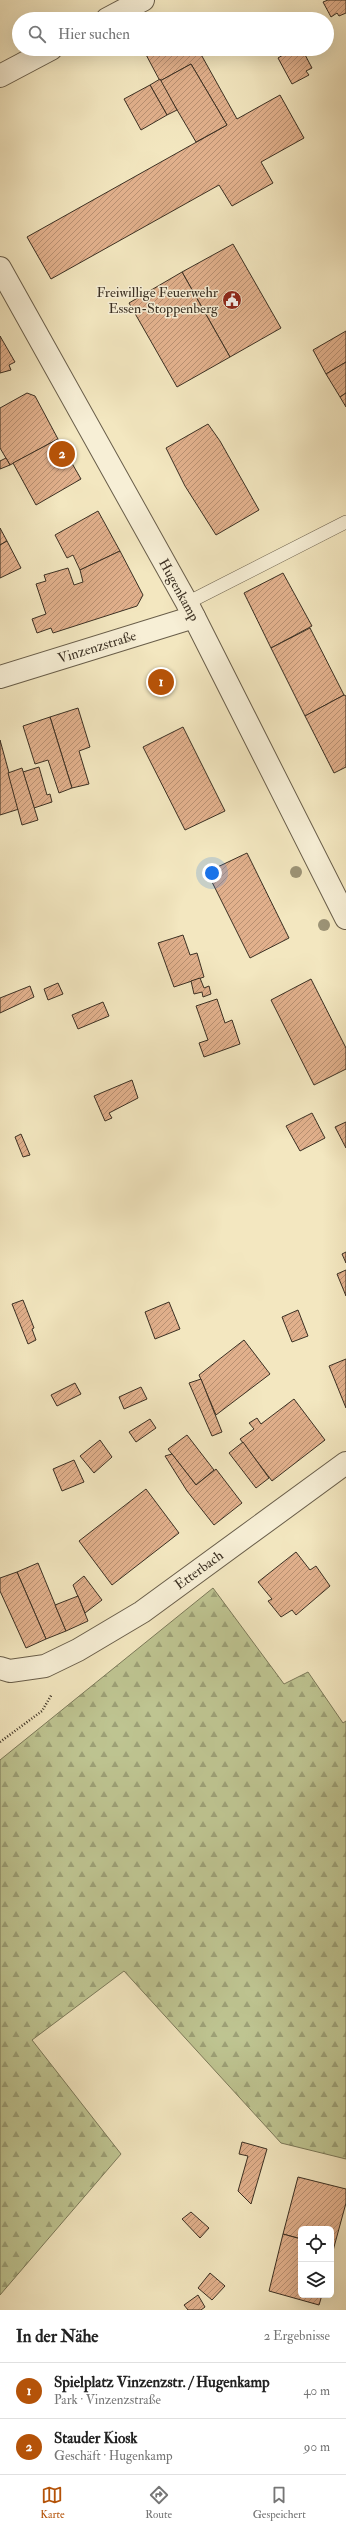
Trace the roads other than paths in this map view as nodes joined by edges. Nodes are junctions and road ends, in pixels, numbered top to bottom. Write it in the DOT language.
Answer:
graph roads {
  1 [pos="143,0"];
  2 [pos="120,12"];
  3 [pos="38,56"];
  4 [pos="0,76"];
  5 [pos="0,268"];
  6 [pos="346,522"];
  7 [pos="191,610"];
  8 [pos="0,677"];
  9 [pos="346,918"];
  10 [pos="346,1463"];
  11 [pos="0,1668"];
  1 -- 2 [label="street"];
  3 -- 4 [label="street"];
  5 -- 7 [label="street, Hugenkamp"];
  6 -- 7 [label="lane"];
  7 -- 8 [label="street, Vinzenzstraße"];
  7 -- 9 [label="street, Hugenkamp"];
  10 -- 11 [label="street, Etterbach"];
}
